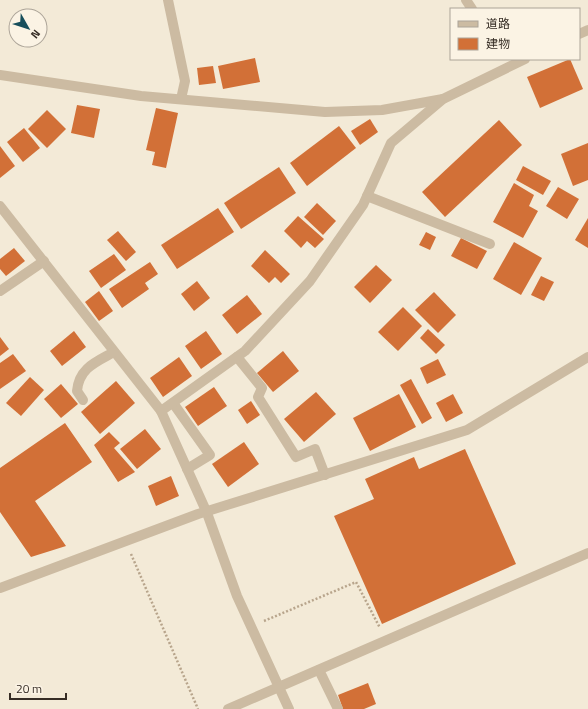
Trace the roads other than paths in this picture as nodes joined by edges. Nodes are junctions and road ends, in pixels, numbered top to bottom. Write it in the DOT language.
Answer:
graph roads {
  1 [pos="168,0"];
  2 [pos="520,60"];
  3 [pos="509,62"];
  4 [pos="0,75"];
  5 [pos="181,99"];
  6 [pos="443,99"];
  7 [pos="367,196"];
  8 [pos="0,206"];
  9 [pos="490,244"];
  10 [pos="44,261"];
  11 [pos="0,291"];
  12 [pos="114,352"];
  13 [pos="236,357"];
  14 [pos="588,357"];
  15 [pos="83,400"];
  16 [pos="173,403"];
  17 [pos="161,411"];
  18 [pos="187,469"];
  19 [pos="325,475"];
  20 [pos="207,513"];
  21 [pos="588,554"];
  22 [pos="0,588"];
  23 [pos="319,670"];
  24 [pos="280,687"];
  25 [pos="228,709"];
  26 [pos="289,709"];
  27 [pos="338,709"];
  1 -- 5 [label="street"];
  2 -- 3 [label="street"];
  3 -- 6 [label="street"];
  4 -- 5 [label="street"];
  5 -- 6 [label="street"];
  6 -- 7 [label="street"];
  7 -- 9 [label="street"];
  7 -- 13 [label="street"];
  8 -- 10 [label="street"];
  10 -- 11 [label="street"];
  10 -- 12 [label="street"];
  12 -- 15 [label="street"];
  12 -- 17 [label="street"];
  13 -- 16 [label="street"];
  13 -- 19 [label="street"];
  14 -- 19 [label="street"];
  16 -- 17 [label="street"];
  16 -- 18 [label="street"];
  17 -- 18 [label="street"];
  18 -- 20 [label="street"];
  19 -- 20 [label="street"];
  20 -- 22 [label="street"];
  20 -- 24 [label="street"];
  21 -- 23 [label="street"];
  23 -- 24 [label="street"];
  23 -- 27 [label="street"];
  24 -- 25 [label="street"];
  24 -- 26 [label="street"];
}
